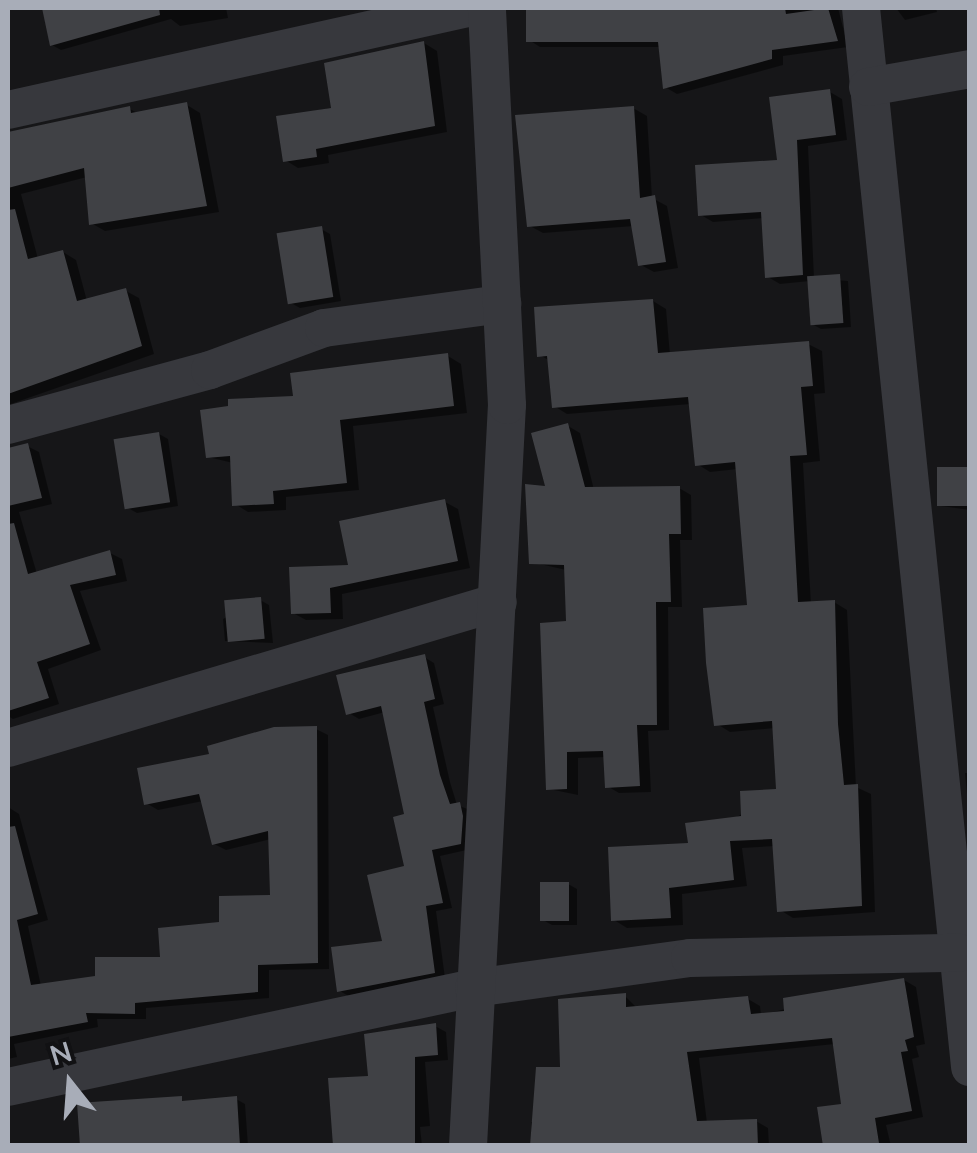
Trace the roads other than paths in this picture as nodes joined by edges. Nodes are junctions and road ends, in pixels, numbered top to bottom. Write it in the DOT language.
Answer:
graph roads {
  1 [pos="468,8"];
  2 [pos="487,8"];
  3 [pos="861,8"];
  4 [pos="970,70"];
  5 [pos="868,87"];
  6 [pos="8,110"];
  7 [pos="502,304"];
  8 [pos="8,425"];
  9 [pos="498,602"];
  10 [pos="8,748"];
  11 [pos="959,953"];
  12 [pos="474,988"];
  13 [pos="970,1067"];
  14 [pos="8,1086"];
  15 [pos="468,1146"];
  1 -- 6 [label="street"];
  2 -- 7 [label="street"];
  3 -- 5 [label="street"];
  4 -- 5 [label="street"];
  5 -- 11 [label="street"];
  7 -- 8 [label="street"];
  7 -- 9 [label="street"];
  9 -- 10 [label="street"];
  9 -- 12 [label="street"];
  11 -- 12 [label="street"];
  11 -- 13 [label="street"];
  12 -- 14 [label="street"];
  12 -- 15 [label="street"];
}
